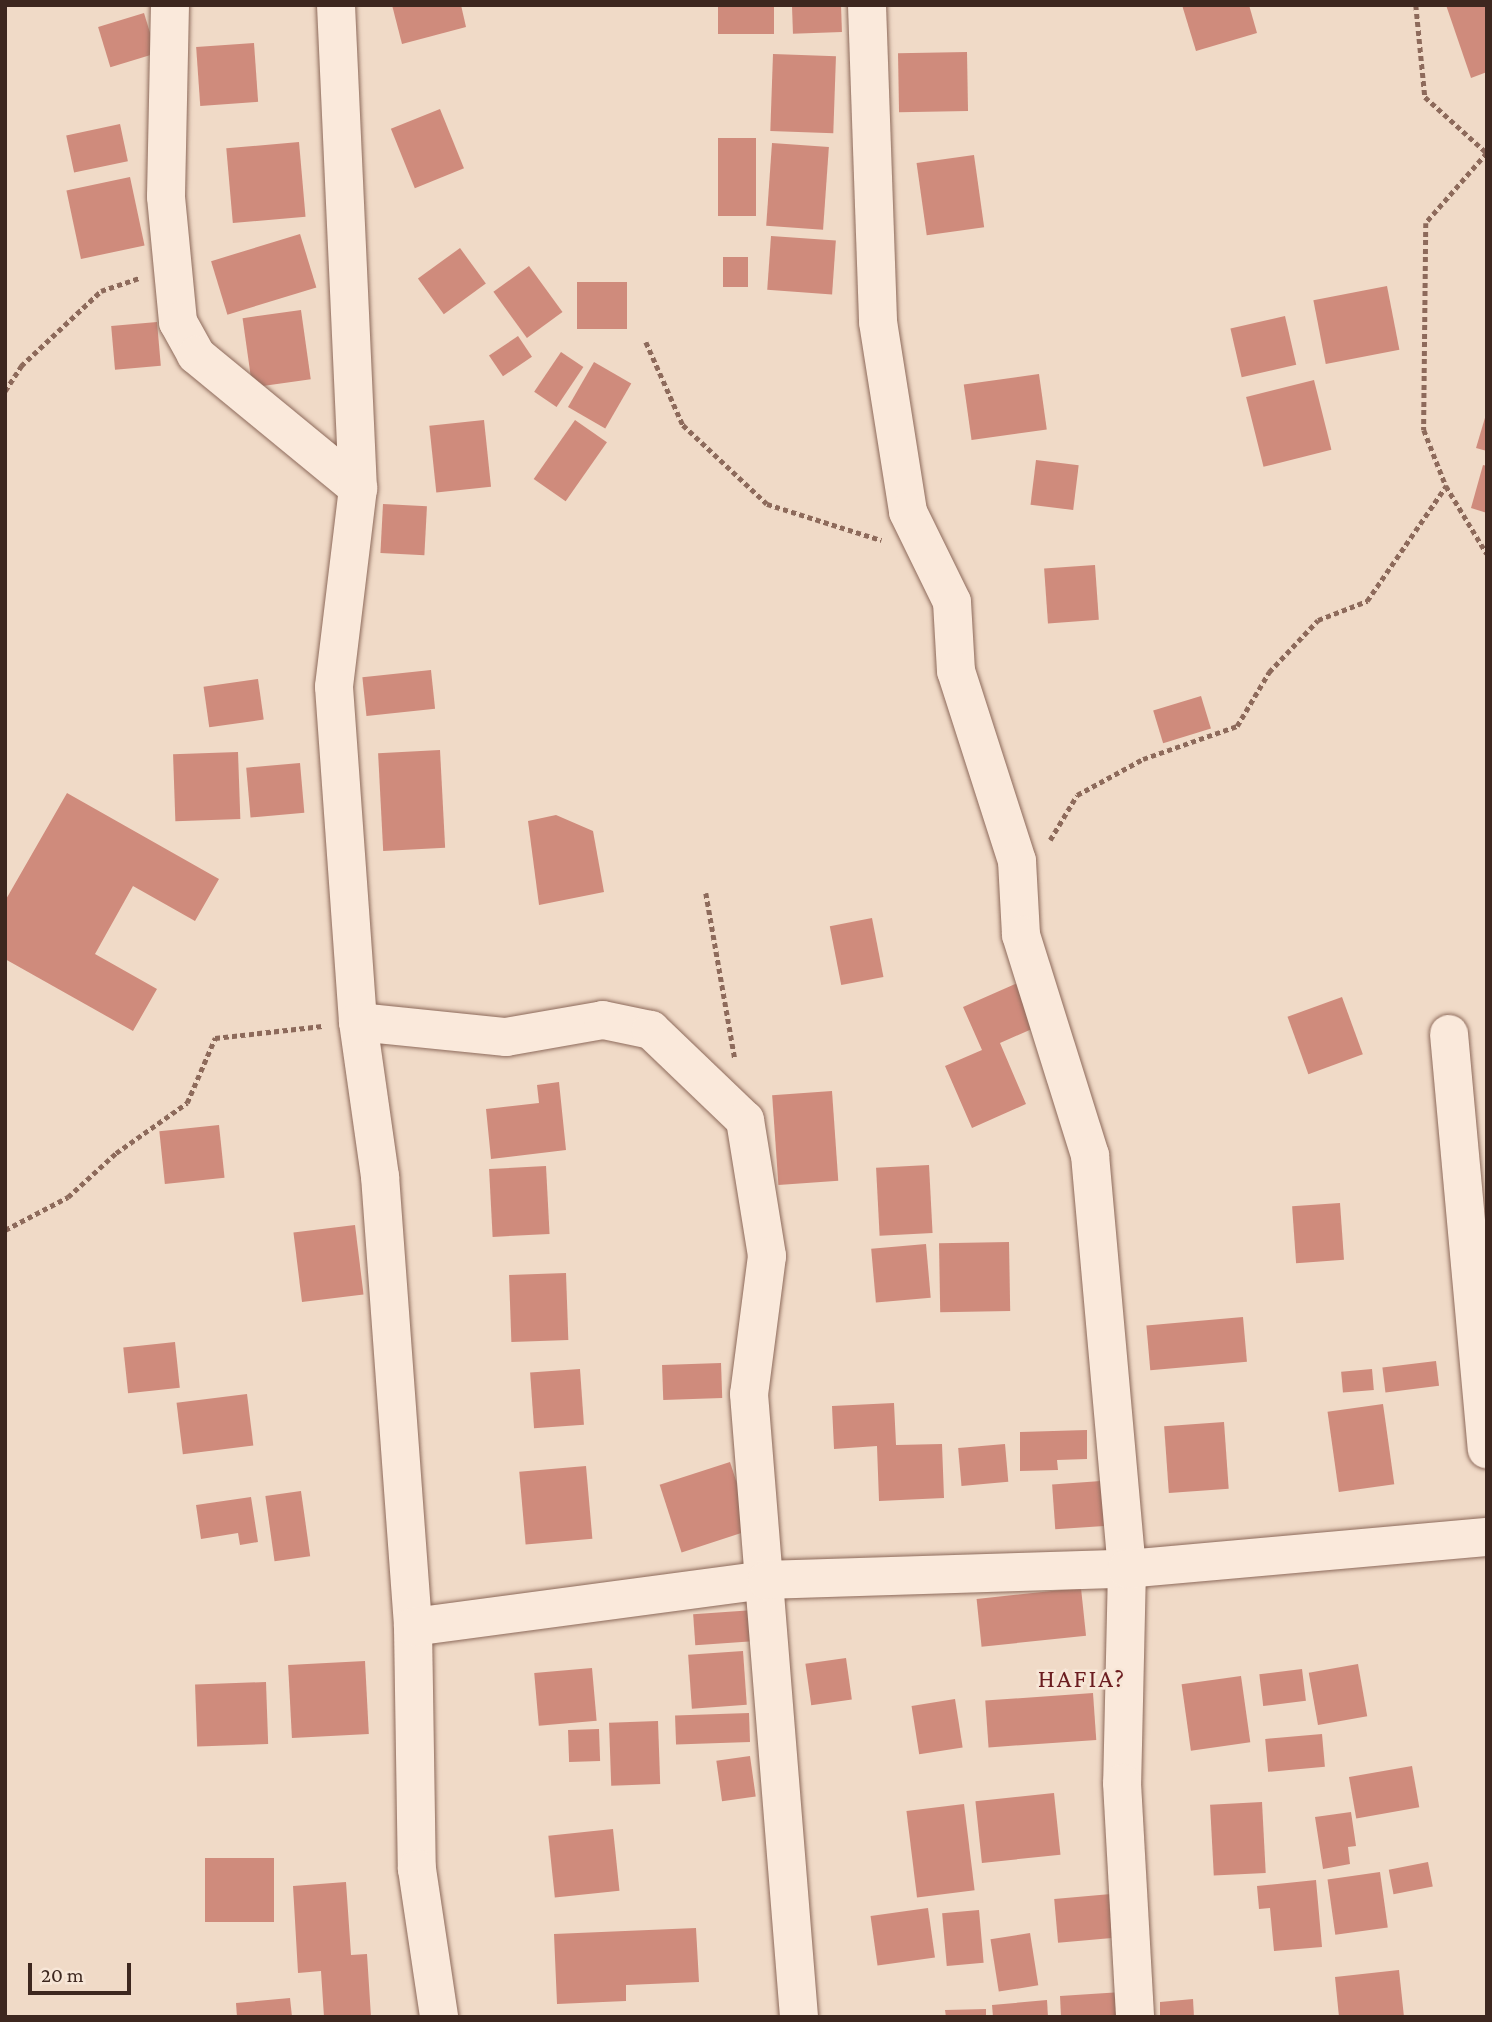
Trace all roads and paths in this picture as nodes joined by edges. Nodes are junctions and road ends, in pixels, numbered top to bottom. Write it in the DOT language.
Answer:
graph roads {
  1 [pos="170,5"];
  2 [pos="336,5"];
  3 [pos="867,5"];
  4 [pos="1416,5"];
  5 [pos="1487,153"];
  6 [pos="173,267"];
  7 [pos="646,342"];
  8 [pos="5,391"];
  9 [pos="1446,486"];
  10 [pos="358,488"];
  11 [pos="1487,554"];
  12 [pos="929,555"];
  13 [pos="1017,861"];
  14 [pos="706,893"];
  15 [pos="358,1022"];
  16 [pos="1449,1034"];
  17 [pos="736,1066"];
  18 [pos="5,1230"];
  19 [pos="1487,1449"];
  20 [pos="1487,1537"];
  21 [pos="1127,1569"];
  22 [pos="767,1580"];
  23 [pos="413,1628"];
  24 [pos="439,2017"];
  25 [pos="799,2017"];
  26 [pos="1135,2017"];
  1 -- 6 [label="street"];
  2 -- 10 [label="street"];
  3 -- 12 [label="street"];
  4 -- 5 [label="path"];
  5 -- 9 [label="path"];
  6 -- 8 [label="path"];
  6 -- 10 [label="street"];
  7 -- 12 [label="path"];
  9 -- 11 [label="path"];
  9 -- 13 [label="path"];
  10 -- 15 [label="street"];
  12 -- 13 [label="street"];
  13 -- 21 [label="street"];
  14 -- 17 [label="path"];
  15 -- 18 [label="path"];
  15 -- 22 [label="street"];
  15 -- 23 [label="street"];
  16 -- 19 [label="street"];
  20 -- 21 [label="street"];
  21 -- 22 [label="street"];
  21 -- 26 [label="street"];
  22 -- 23 [label="street"];
  22 -- 25 [label="street"];
  23 -- 24 [label="street"];
}
